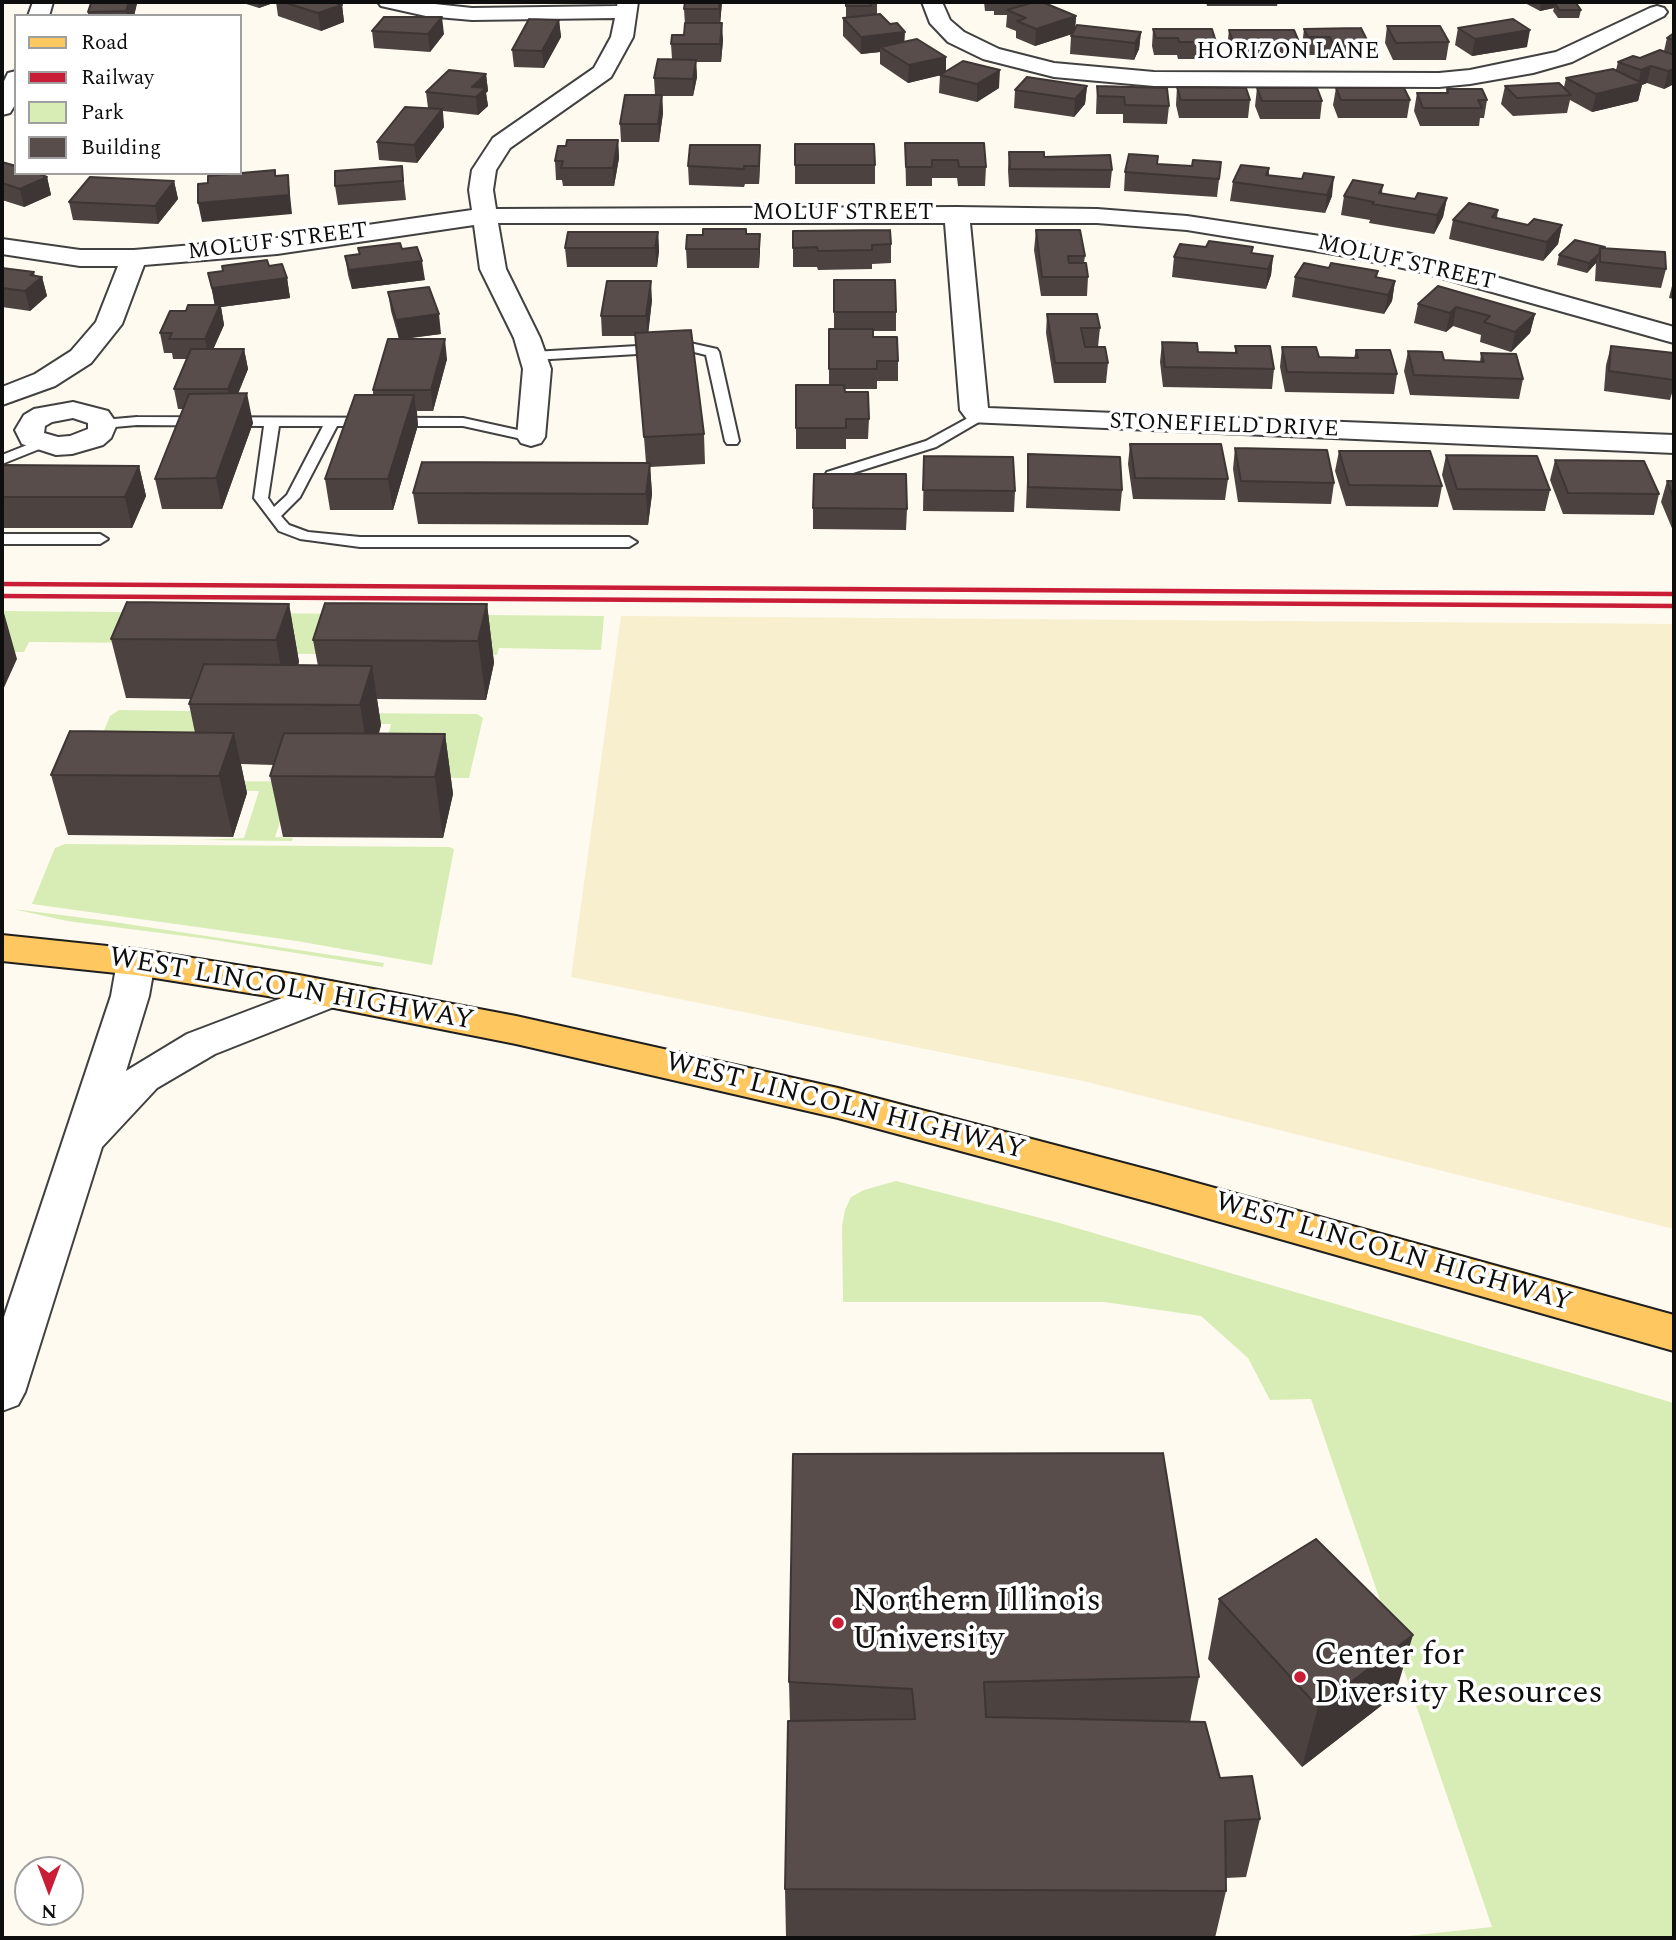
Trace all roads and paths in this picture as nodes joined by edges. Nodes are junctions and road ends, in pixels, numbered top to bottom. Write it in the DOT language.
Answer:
graph roads {
  1 [pos="388,2"];
  2 [pos="932,2"];
  3 [pos="1625,2"];
  4 [pos="628,7"];
  5 [pos="1666,14"];
  6 [pos="14,82"];
  7 [pos="2,108"];
  8 [pos="957,214"];
  9 [pos="484,216"];
  10 [pos="2,246"];
  11 [pos="134,258"];
  12 [pos="1674,335"];
  13 [pos="533,356"];
  14 [pos="6,395"];
  15 [pos="44,415"];
  16 [pos="979,416"];
  17 [pos="272,422"];
  18 [pos="332,422"];
  19 [pos="103,424"];
  20 [pos="531,437"];
  21 [pos="732,441"];
  22 [pos="42,443"];
  23 [pos="1674,444"];
  24 [pos="2,460"];
  25 [pos="832,475"];
  26 [pos="273,516"];
  27 [pos="2,539"];
  28 [pos="100,539"];
  29 [pos="629,541"];
  30 [pos="2,948"];
  31 [pos="136,962"];
  32 [pos="330,994"];
  33 [pos="82,1144"];
  34 [pos="1674,1333"];
  35 [pos="2,1392"];
  1 -- 4 [label="street"];
  2 -- 5 [label="street, HORIZON LANE"];
  3 -- 5 [label="street"];
  4 -- 9 [label="street"];
  6 -- 7 [label="street"];
  8 -- 9 [label="street, MOLUF STREET"];
  8 -- 12 [label="street, MOLUF STREET"];
  8 -- 16 [label="street"];
  9 -- 11 [label="street, MOLUF STREET"];
  9 -- 13 [label="street"];
  10 -- 11 [label="street, MOLUF STREET"];
  11 -- 14 [label="street"];
  13 -- 20 [label="street"];
  13 -- 21 [label="lane"];
  14 -- 15 [label="street"];
  15 -- 19 [label="street"];
  15 -- 22 [label="street"];
  16 -- 23 [label="street, STONEFIELD DRIVE"];
  16 -- 25 [label="lane"];
  17 -- 18 [label="lane"];
  17 -- 19 [label="lane"];
  17 -- 26 [label="lane"];
  18 -- 20 [label="lane"];
  18 -- 26 [label="lane"];
  19 -- 22 [label="street"];
  22 -- 24 [label="lane"];
  26 -- 29 [label="lane"];
  27 -- 28 [label="lane"];
  30 -- 31 [label="main road, WEST LINCOLN HIGHWAY"];
  31 -- 32 [label="main road, WEST LINCOLN HIGHWAY"];
  31 -- 33 [label="street"];
  32 -- 33 [label="street"];
  32 -- 34 [label="main road, WEST LINCOLN HIGHWAY"];
  33 -- 35 [label="street"];
}
